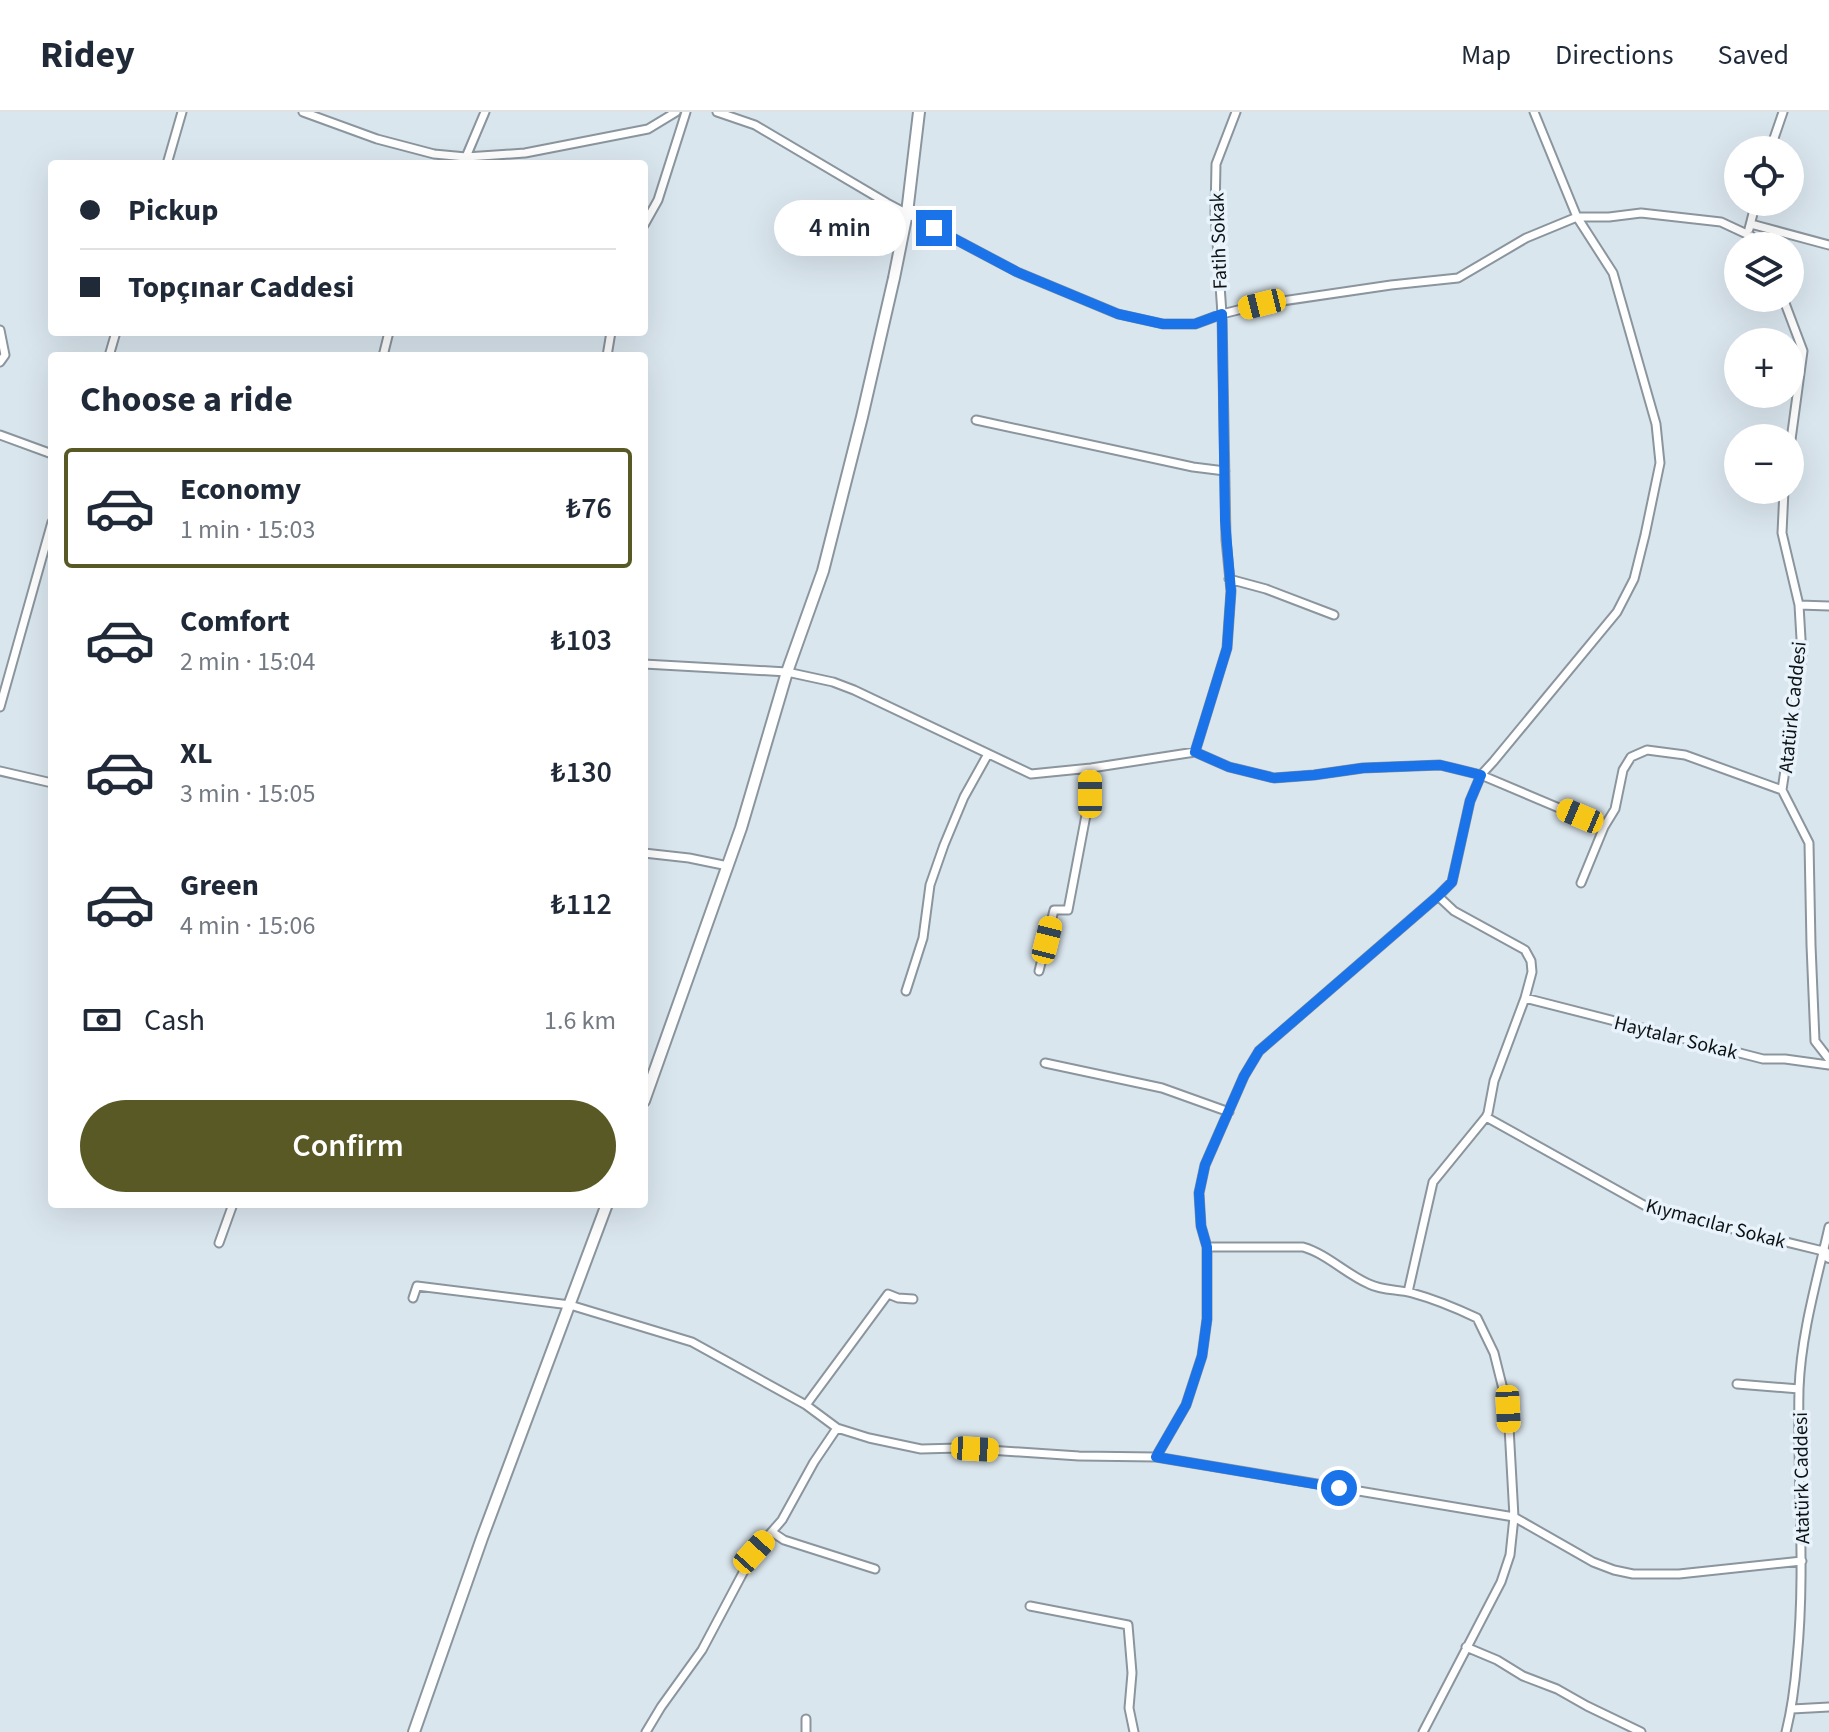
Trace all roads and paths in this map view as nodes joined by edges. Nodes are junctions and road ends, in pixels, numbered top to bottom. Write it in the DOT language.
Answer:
graph roads {
  1 [pos="182,112"];
  2 [pos="303,112"];
  3 [pos="485,112"];
  4 [pos="676,112"];
  5 [pos="686,112"];
  6 [pos="717,112"];
  7 [pos="756,112"];
  8 [pos="919,112"];
  9 [pos="1236,112"];
  10 [pos="1534,112"];
  11 [pos="1783,112"];
  12 [pos="755,125"];
  13 [pos="1775,136"];
  14 [pos="434,154"];
  15 [pos="466,157"];
  16 [pos="168,160"];
  17 [pos="432,160"];
  18 [pos="907,213"];
  19 [pos="1753,216"];
  20 [pos="1577,217"];
  21 [pos="648,218"];
  22 [pos="1751,224"];
  23 [pos="1741,232"];
  24 [pos="1748,232"];
  25 [pos="1829,245"];
  26 [pos="1788,312"];
  27 [pos="1222,314"];
  28 [pos="0,330"];
  29 [pos="0,362"];
  30 [pos="976,420"];
  31 [pos="1793,424"];
  32 [pos="0,435"];
  33 [pos="48,453"];
  34 [pos="1225,471"];
  35 [pos="1783,504"];
  36 [pos="48,536"];
  37 [pos="1229,579"];
  38 [pos="1799,605"];
  39 [pos="1829,606"];
  40 [pos="1334,615"];
  41 [pos="648,664"];
  42 [pos="787,672"];
  43 [pos="0,707"];
  44 [pos="1195,752"];
  45 [pos="988,754"];
  46 [pos="1091,768"];
  47 [pos="0,771"];
  48 [pos="1481,775"];
  49 [pos="48,782"];
  50 [pos="1782,790"];
  51 [pos="1604,827"];
  52 [pos="648,853"];
  53 [pos="728,866"];
  54 [pos="1581,883"];
  55 [pos="1438,896"];
  56 [pos="1039,971"];
  57 [pos="906,991"];
  58 [pos="1525,998"];
  59 [pos="1829,1059"];
  60 [pos="1045,1063"];
  61 [pos="1829,1065"];
  62 [pos="648,1090"];
  63 [pos="1229,1112"];
  64 [pos="1486,1117"];
  65 [pos="232,1208"];
  66 [pos="606,1208"];
  67 [pos="1829,1227"];
  68 [pos="219,1243"];
  69 [pos="1207,1247"];
  70 [pos="1826,1254"];
  71 [pos="1408,1292"];
  72 [pos="413,1298"];
  73 [pos="913,1299"];
  74 [pos="570,1305"];
  75 [pos="1737,1384"];
  76 [pos="1799,1389"];
  77 [pos="806,1405"];
  78 [pos="837,1428"];
  79 [pos="1156,1457"];
  80 [pos="1514,1517"];
  81 [pos="772,1532"];
  82 [pos="1802,1561"];
  83 [pos="875,1569"];
  84 [pos="1030,1606"];
  85 [pos="1466,1647"];
  86 [pos="1829,1707"];
  87 [pos="1792,1709"];
  88 [pos="806,1719"];
  89 [pos="414,1732"];
  90 [pos="646,1732"];
  91 [pos="806,1732"];
  92 [pos="1134,1732"];
  93 [pos="1423,1732"];
  94 [pos="1641,1732"];
  95 [pos="1786,1732"];
  1 -- 16 [label="street"];
  2 -- 14 [label="street"];
  3 -- 15 [label="street"];
  4 -- 15 [label="street"];
  5 -- 21 [label="street"];
  6 -- 12 [label="street"];
  7 -- 12 [label="street"];
  8 -- 18 [label="street"];
  9 -- 27 [label="street, Fatih Sokak"];
  10 -- 20 [label="street"];
  11 -- 13 [label="street"];
  12 -- 18 [label="street"];
  14 -- 15 [label="street"];
  14 -- 17 [label="street"];
  18 -- 27 [label="street"];
  18 -- 42 [label="street"];
  19 -- 22 [label="street"];
  20 -- 23 [label="street"];
  20 -- 27 [label="street"];
  20 -- 48 [label="street"];
  22 -- 24 [label="street"];
  22 -- 25 [label="street"];
  26 -- 31 [label="street"];
  27 -- 34 [label="street, Fatih Sokak"];
  28 -- 29 [label="street"];
  30 -- 34 [label="street"];
  32 -- 33 [label="street"];
  34 -- 37 [label="street, Fatih Sokak"];
  35 -- 38 [label="street, Atatürk Caddesi"];
  36 -- 43 [label="street"];
  37 -- 40 [label="street"];
  37 -- 44 [label="street, Fatih Sokak"];
  38 -- 39 [label="street"];
  38 -- 50 [label="street, Atatürk Caddesi"];
  41 -- 42 [label="street"];
  42 -- 45 [label="street"];
  42 -- 53 [label="street"];
  44 -- 46 [label="street"];
  44 -- 48 [label="street"];
  45 -- 46 [label="street"];
  45 -- 57 [label="street"];
  46 -- 56 [label="street"];
  47 -- 49 [label="street"];
  48 -- 51 [label="street"];
  48 -- 55 [label="street"];
  50 -- 51 [label="street"];
  50 -- 59 [label="street, Atatürk Caddesi"];
  51 -- 54 [label="street"];
  52 -- 53 [label="street"];
  53 -- 62 [label="street"];
  55 -- 58 [label="street"];
  55 -- 63 [label="street"];
  58 -- 61 [label="street, Haytalar Sokak"];
  58 -- 64 [label="street"];
  60 -- 63 [label="street"];
  63 -- 69 [label="street"];
  64 -- 70 [label="street, Kıymacılar Sokak"];
  64 -- 71 [label="street"];
  65 -- 68 [label="street"];
  66 -- 74 [label="street"];
  67 -- 70 [label="street, Atatürk Caddesi"];
  69 -- 71 [label="street"];
  69 -- 79 [label="street"];
  70 -- 76 [label="street, Atatürk Caddesi"];
  71 -- 80 [label="street"];
  72 -- 74 [label="street"];
  73 -- 77 [label="street"];
  74 -- 77 [label="street"];
  74 -- 89 [label="street"];
  75 -- 76 [label="street"];
  76 -- 82 [label="street, Atatürk Caddesi"];
  77 -- 78 [label="street"];
  78 -- 79 [label="street"];
  78 -- 81 [label="street"];
  79 -- 80 [label="street"];
  80 -- 82 [label="street"];
  80 -- 85 [label="street"];
  81 -- 83 [label="street"];
  81 -- 90 [label="street"];
  82 -- 87 [label="street, Atatürk Caddesi"];
  84 -- 92 [label="street"];
  85 -- 93 [label="street"];
  85 -- 94 [label="street"];
  86 -- 87 [label="street"];
  87 -- 95 [label="street, Atatürk Caddesi"];
  88 -- 91 [label="street"];
}
